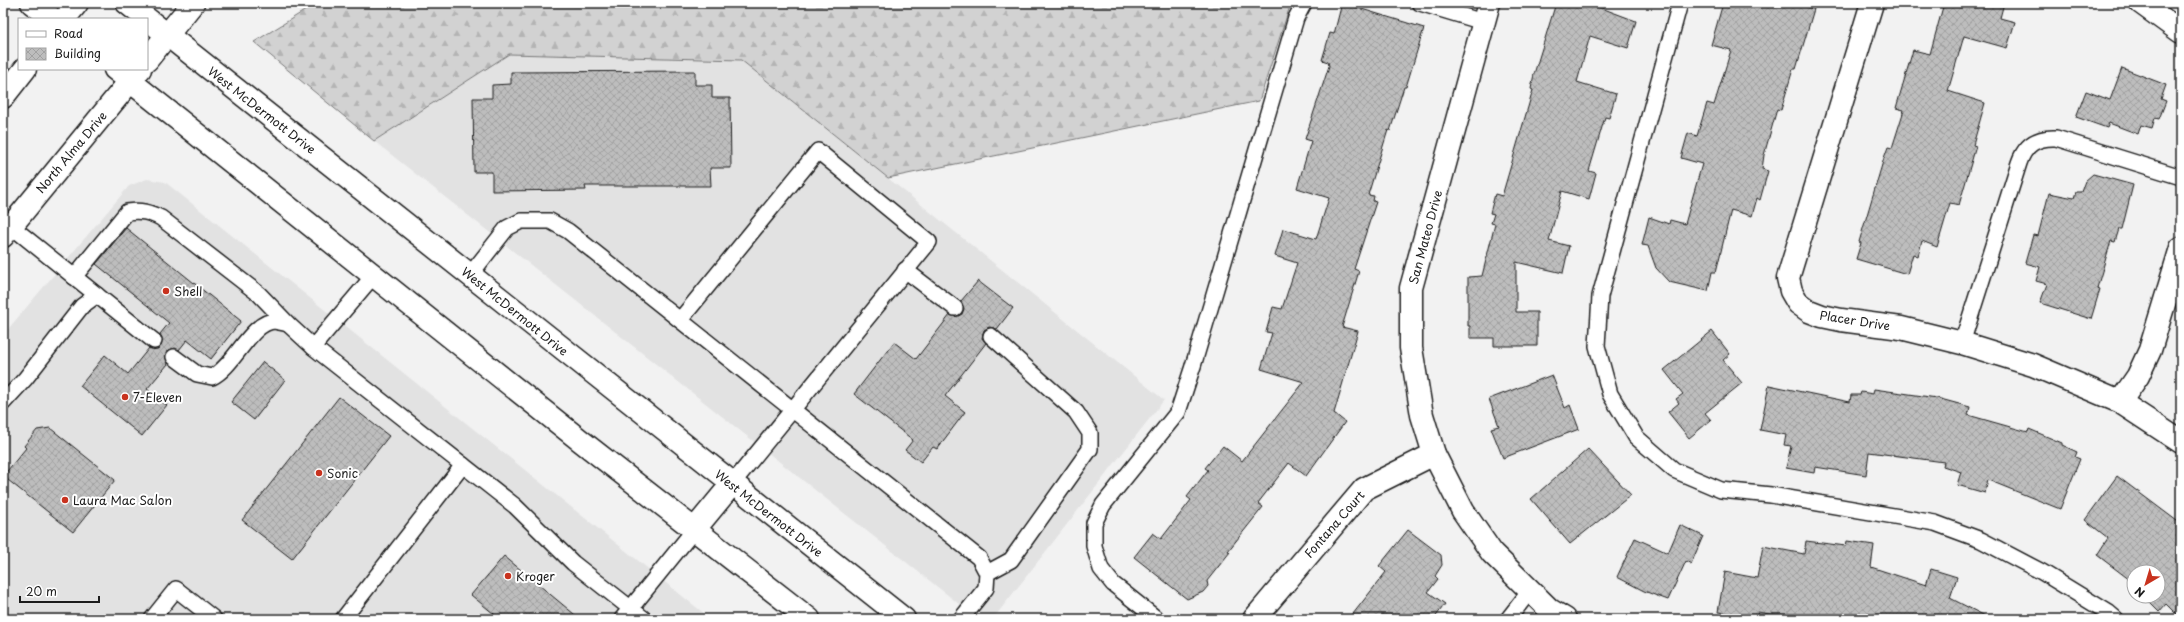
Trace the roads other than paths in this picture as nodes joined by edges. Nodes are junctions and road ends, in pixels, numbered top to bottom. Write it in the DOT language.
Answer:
graph roads {
  1 [pos="32,3"];
  2 [pos="77,3"];
  3 [pos="127,3"];
  4 [pos="192,3"];
  5 [pos="1304,3"];
  6 [pos="1420,3"];
  7 [pos="1680,3"];
  8 [pos="1872,3"];
  9 [pos="2141,3"];
  10 [pos="1486,13"];
  11 [pos="51,18"];
  12 [pos="65,18"];
  13 [pos="146,18"];
  14 [pos="148,20"];
  15 [pos="2181,32"];
  16 [pos="167,35"];
  17 [pos="148,59"];
  18 [pos="24,70"];
  19 [pos="128,73"];
  20 [pos="3,97"];
  21 [pos="2181,177"];
  22 [pos="7,231"];
  23 [pos="2181,248"];
  24 [pos="905,270"];
  25 [pos="374,274"];
  26 [pos="470,275"];
  27 [pos="74,277"];
  28 [pos="97,295"];
  29 [pos="955,308"];
  30 [pos="680,320"];
  31 [pos="288,324"];
  32 [pos="991,336"];
  33 [pos="154,341"];
  34 [pos="1962,342"];
  35 [pos="313,347"];
  36 [pos="174,357"];
  37 [pos="2120,402"];
  38 [pos="3,403"];
  39 [pos="792,409"];
  40 [pos="2181,442"];
  41 [pos="1434,454"];
  42 [pos="463,465"];
  43 [pos="732,484"];
  44 [pos="694,530"];
  45 [pos="987,573"];
  46 [pos="1530,592"];
  47 [pos="626,614"];
  48 [pos="152,619"];
  49 [pos="214,619"];
  50 [pos="343,619"];
  51 [pos="644,619"];
  52 [pos="809,619"];
  53 [pos="904,619"];
  54 [pos="961,619"];
  55 [pos="1157,619"];
  56 [pos="1254,619"];
  57 [pos="1508,619"];
  58 [pos="1565,619"];
  59 [pos="2116,619"];
  1 -- 11 [label="main road"];
  2 -- 12 [label="main road"];
  3 -- 13 [label="main road, West McDermott Drive"];
  4 -- 16 [label="main road"];
  5 -- 55 [label="lane"];
  6 -- 10 [label="lane"];
  7 -- 59 [label="lane"];
  8 -- 34 [label="main road, Placer Drive"];
  9 -- 15 [label="main road"];
  10 -- 41 [label="main road, San Mateo Drive"];
  14 -- 16 [label="main road, West McDermott Drive"];
  16 -- 17 [label="main road"];
  16 -- 26 [label="main road, West McDermott Drive"];
  18 -- 20 [label="main road"];
  19 -- 22 [label="main road, North Alma Drive"];
  19 -- 25 [label="main road"];
  21 -- 34 [label="lane"];
  22 -- 27 [label="lane"];
  23 -- 37 [label="main road"];
  24 -- 29 [label="lane"];
  24 -- 30 [label="lane"];
  24 -- 39 [label="lane"];
  25 -- 35 [label="lane"];
  25 -- 44 [label="main road"];
  26 -- 30 [label="lane"];
  26 -- 43 [label="main road, West McDermott Drive"];
  27 -- 28 [label="lane"];
  27 -- 31 [label="lane"];
  28 -- 33 [label="lane"];
  28 -- 38 [label="lane"];
  30 -- 39 [label="lane"];
  31 -- 35 [label="lane"];
  31 -- 36 [label="lane"];
  32 -- 45 [label="lane"];
  34 -- 37 [label="main road, Placer Drive"];
  35 -- 42 [label="lane"];
  37 -- 40 [label="main road, Placer Drive"];
  39 -- 43 [label="lane"];
  39 -- 45 [label="lane"];
  41 -- 46 [label="main road, San Mateo Drive"];
  41 -- 56 [label="main road, Fontana Court"];
  42 -- 47 [label="lane"];
  42 -- 50 [label="lane"];
  43 -- 44 [label="main road"];
  43 -- 53 [label="main road, West McDermott Drive"];
  44 -- 47 [label="lane"];
  44 -- 52 [label="main road"];
  45 -- 54 [label="lane"];
  46 -- 57 [label="lane"];
  46 -- 58 [label="main road, San Mateo Drive"];
  47 -- 51 [label="lane"];
  48 -- 49 [label="lane"];
}
